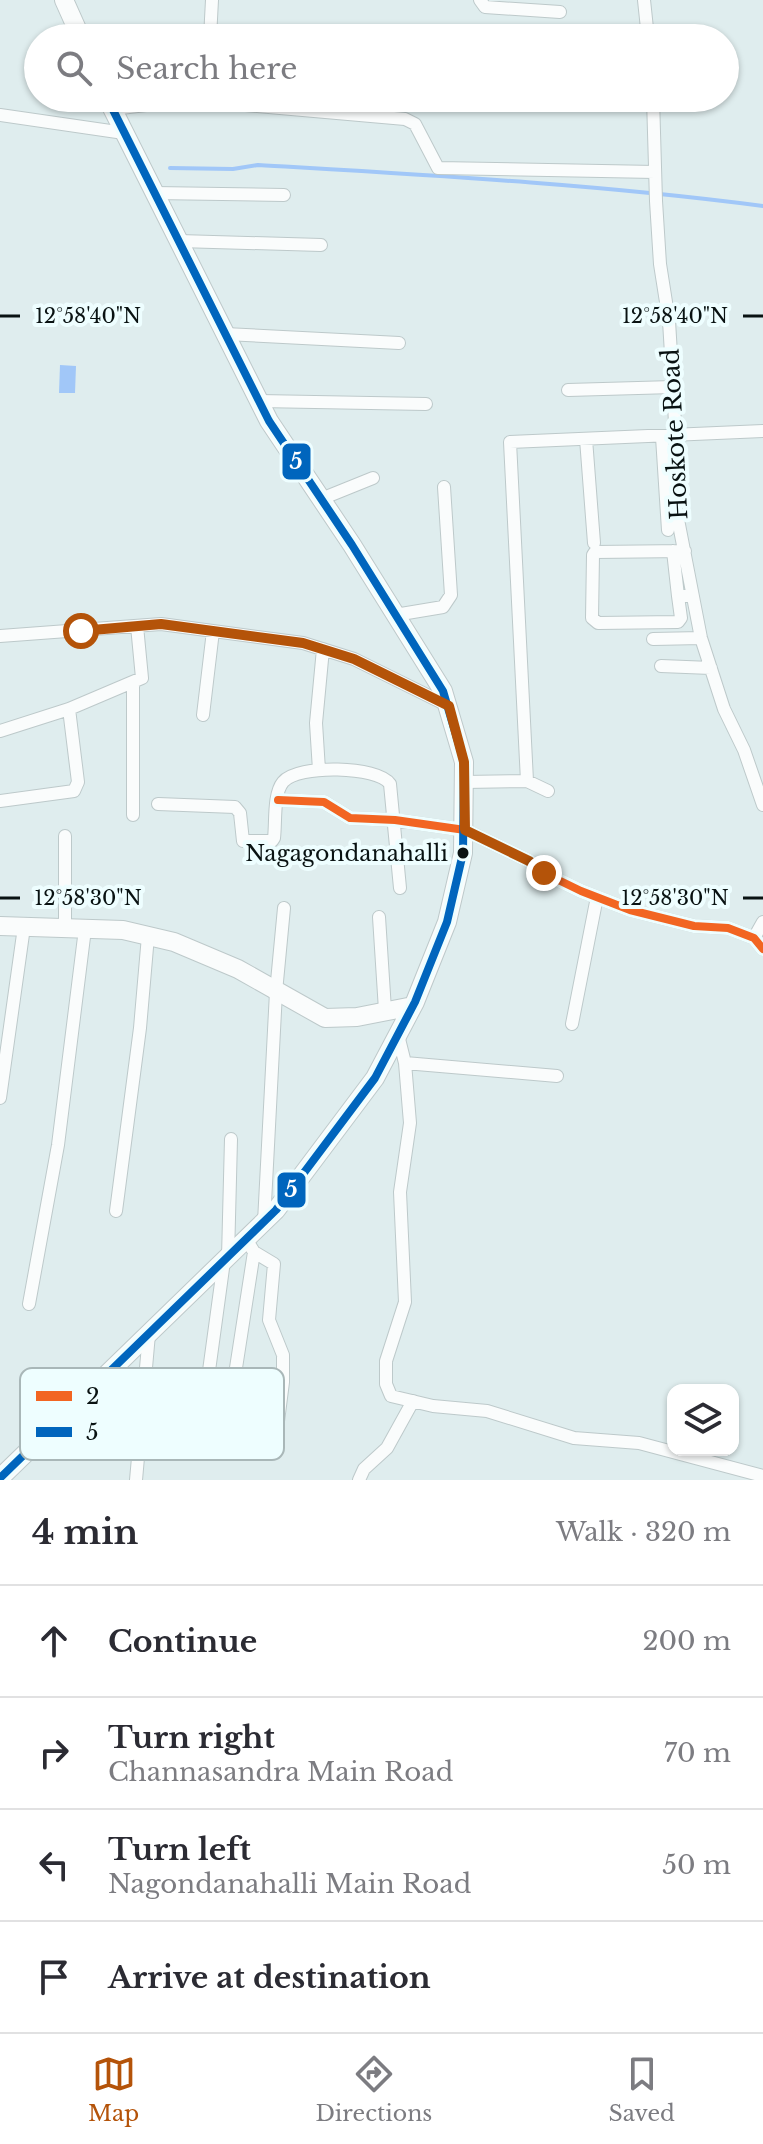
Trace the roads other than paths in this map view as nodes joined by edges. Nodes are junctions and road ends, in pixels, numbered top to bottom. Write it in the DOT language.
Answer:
graph roads {
  1 [pos="64,0"];
  2 [pos="212,0"];
  3 [pos="480,0"];
  4 [pos="644,0"];
  5 [pos="560,12"];
  6 [pos="75,24"];
  7 [pos="211,24"];
  8 [pos="647,24"];
  9 [pos="114,112"];
  10 [pos="325,112"];
  11 [pos="653,112"];
  12 [pos="0,115"];
  13 [pos="124,133"];
  14 [pos="655,172"];
  15 [pos="154,193"];
  16 [pos="284,195"];
  17 [pos="179,241"];
  18 [pos="321,245"];
  19 [pos="225,334"];
  20 [pos="399,343"];
  21 [pos="673,387"];
  22 [pos="568,390"];
  23 [pos="259,401"];
  24 [pos="426,404"];
  25 [pos="763,431"];
  26 [pos="662,437"];
  27 [pos="676,437"];
  28 [pos="586,439"];
  29 [pos="373,478"];
  30 [pos="444,487"];
  31 [pos="321,499"];
  32 [pos="668,530"];
  33 [pos="594,543"];
  34 [pos="679,551"];
  35 [pos="678,596"];
  36 [pos="693,596"];
  37 [pos="395,615"];
  38 [pos="137,626"];
  39 [pos="213,631"];
  40 [pos="0,636"];
  41 [pos="701,638"];
  42 [pos="653,639"];
  43 [pos="323,649"];
  44 [pos="661,666"];
  45 [pos="711,668"];
  46 [pos="133,683"];
  47 [pos="449,706"];
  48 [pos="69,709"];
  49 [pos="203,715"];
  50 [pos="0,731"];
  51 [pos="319,770"];
  52 [pos="527,781"];
  53 [pos="465,782"];
  54 [pos="548,791"];
  55 [pos="278,800"];
  56 [pos="0,801"];
  57 [pos="158,804"];
  58 [pos="763,805"];
  59 [pos="133,815"];
  60 [pos="395,820"];
  61 [pos="465,830"];
  62 [pos="65,836"];
  63 [pos="400,888"];
  64 [pos="597,897"];
  65 [pos="284,908"];
  66 [pos="379,917"];
  67 [pos="763,922"];
  68 [pos="0,926"];
  69 [pos="24,927"];
  70 [pos="65,928"];
  71 [pos="85,929"];
  72 [pos="148,936"];
  73 [pos="754,938"];
  74 [pos="763,949"];
  75 [pos="276,992"];
  76 [pos="413,1006"];
  77 [pos="385,1010"];
  78 [pos="572,1024"];
  79 [pos="398,1035"];
  80 [pos="405,1063"];
  81 [pos="557,1076"];
  82 [pos="0,1098"];
  83 [pos="231,1139"];
  84 [pos="116,1211"];
  85 [pos="264,1222"];
  86 [pos="250,1246"];
  87 [pos="226,1259"];
  88 [pos="29,1304"];
  89 [pos="149,1334"];
  90 [pos="114,1368"];
  91 [pos="146,1368"];
  92 [pos="210,1368"];
  93 [pos="235,1368"];
  94 [pos="283,1368"];
  95 [pos="413,1401"];
  96 [pos="20,1459"];
  97 [pos="138,1460"];
  98 [pos="763,1476"];
  99 [pos="0,1478"];
  100 [pos="136,1480"];
  101 [pos="359,1480"];
  1 -- 6 [label="street"];
  2 -- 7 [label="street"];
  3 -- 5 [label="street"];
  4 -- 8 [label="street"];
  9 -- 13 [label="street"];
  10 -- 14 [label="street"];
  11 -- 14 [label="street, Hoskote Road"];
  12 -- 13 [label="street"];
  13 -- 15 [label="street"];
  14 -- 21 [label="street, Hoskote Road"];
  15 -- 16 [label="street"];
  15 -- 17 [label="street"];
  17 -- 18 [label="street"];
  17 -- 19 [label="street"];
  19 -- 20 [label="street"];
  19 -- 23 [label="street"];
  21 -- 22 [label="street"];
  21 -- 27 [label="street, Hoskote Road"];
  23 -- 24 [label="street"];
  23 -- 31 [label="street"];
  25 -- 27 [label="street"];
  26 -- 27 [label="street"];
  26 -- 28 [label="street"];
  26 -- 32 [label="street"];
  27 -- 34 [label="street, Hoskote Road"];
  28 -- 33 [label="street"];
  28 -- 52 [label="street"];
  29 -- 31 [label="street"];
  30 -- 37 [label="street"];
  31 -- 37 [label="street"];
  34 -- 35 [label="street"];
  34 -- 35 [label="street"];
  34 -- 36 [label="street, Hoskote Road"];
  35 -- 36 [label="street"];
  36 -- 41 [label="street, Hoskote Road"];
  37 -- 47 [label="street"];
  38 -- 39 [label="street"];
  38 -- 40 [label="street"];
  38 -- 46 [label="street"];
  39 -- 43 [label="street"];
  39 -- 49 [label="street"];
  41 -- 42 [label="street"];
  41 -- 45 [label="street, Hoskote Road"];
  43 -- 47 [label="street"];
  43 -- 51 [label="street"];
  44 -- 45 [label="street"];
  45 -- 58 [label="street, Hoskote Road"];
  46 -- 48 [label="street"];
  46 -- 59 [label="street"];
  47 -- 53 [label="street"];
  48 -- 50 [label="street"];
  48 -- 56 [label="street"];
  51 -- 55 [label="street"];
  51 -- 60 [label="street"];
  52 -- 53 [label="street"];
  52 -- 54 [label="street"];
  53 -- 61 [label="street"];
  55 -- 57 [label="street"];
  55 -- 60 [label="street"];
  60 -- 61 [label="street"];
  60 -- 63 [label="street"];
  61 -- 64 [label="street"];
  61 -- 76 [label="street"];
  62 -- 70 [label="street"];
  64 -- 73 [label="street"];
  64 -- 78 [label="street"];
  65 -- 75 [label="street"];
  66 -- 77 [label="street"];
  67 -- 73 [label="street"];
  68 -- 69 [label="street"];
  69 -- 70 [label="street"];
  69 -- 82 [label="street"];
  70 -- 71 [label="street"];
  71 -- 72 [label="street"];
  71 -- 88 [label="street"];
  72 -- 75 [label="street"];
  72 -- 84 [label="street"];
  73 -- 74 [label="street"];
  75 -- 77 [label="street"];
  75 -- 85 [label="street"];
  76 -- 77 [label="street"];
  76 -- 79 [label="street"];
  79 -- 80 [label="street"];
  79 -- 85 [label="street"];
  80 -- 81 [label="street"];
  80 -- 95 [label="street"];
  83 -- 87 [label="street"];
  85 -- 86 [label="street"];
  86 -- 87 [label="street"];
  86 -- 93 [label="street"];
  86 -- 94 [label="street"];
  87 -- 89 [label="street"];
  87 -- 92 [label="street"];
  89 -- 90 [label="street"];
  89 -- 91 [label="street"];
  95 -- 98 [label="street"];
  95 -- 101 [label="street"];
  96 -- 99 [label="street"];
  97 -- 100 [label="street"];
}
